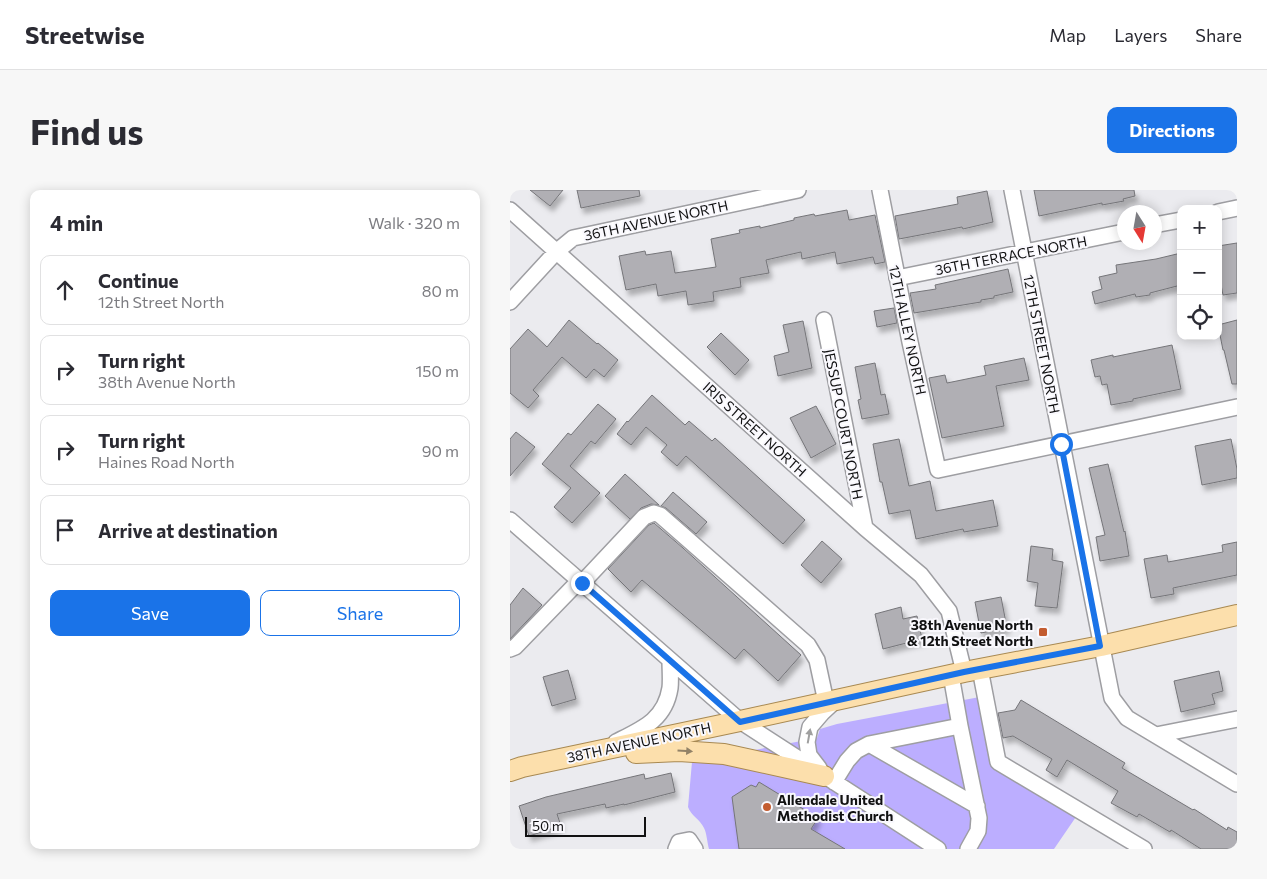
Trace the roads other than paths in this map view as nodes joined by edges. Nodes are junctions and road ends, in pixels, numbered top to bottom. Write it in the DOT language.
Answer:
graph roads {
  1 [pos="798,190"];
  2 [pos="880,190"];
  3 [pos="1012,190"];
  4 [pos="1237,208"];
  5 [pos="510,210"];
  6 [pos="1222,211"];
  7 [pos="1177,221"];
  8 [pos="1162,224"];
  9 [pos="1117,233"];
  10 [pos="556,252"];
  11 [pos="1024,253"];
  12 [pos="897,278"];
  13 [pos="510,302"];
  14 [pos="824,320"];
  15 [pos="1237,407"];
  16 [pos="1061,444"];
  17 [pos="510,520"];
  18 [pos="865,528"];
  19 [pos="581,582"];
  20 [pos="1237,615"];
  21 [pos="1100,646"];
  22 [pos="510,649"];
  23 [pos="670,660"];
  24 [pos="965,672"];
  25 [pos="831,702"];
  26 [pos="1237,719"];
  27 [pos="740,722"];
  28 [pos="960,726"];
  29 [pos="1156,735"];
  30 [pos="869,744"];
  31 [pos="602,749"];
  32 [pos="514,767"];
  33 [pos="829,779"];
  34 [pos="1237,784"];
  35 [pos="978,806"];
  36 [pos="677,845"];
  37 [pos="695,849"];
  38 [pos="938,849"];
  39 [pos="968,849"];
  40 [pos="1144,849"];
  1 -- 10 [label="street, 36TH AVENUE NORTH"];
  2 -- 12 [label="street, 12TH ALLEY NORTH"];
  3 -- 11 [label="street, 12TH STREET NORTH"];
  4 -- 6 [label="street"];
  5 -- 10 [label="street, IRIS STREET NORTH"];
  7 -- 8 [label="street"];
  9 -- 11 [label="street, 36TH TERRACE NORTH"];
  10 -- 13 [label="street, 36TH AVENUE NORTH"];
  10 -- 18 [label="street, IRIS STREET NORTH"];
  11 -- 12 [label="street, 36TH TERRACE NORTH"];
  11 -- 16 [label="street, 12TH STREET NORTH"];
  12 -- 16 [label="street, 12TH ALLEY NORTH"];
  14 -- 18 [label="street, JESSUP COURT NORTH"];
  15 -- 16 [label="street"];
  16 -- 21 [label="street, 12TH STREET NORTH"];
  17 -- 19 [label="street"];
  18 -- 24 [label="street, IRIS STREET NORTH"];
  19 -- 22 [label="street"];
  19 -- 23 [label="street"];
  19 -- 25 [label="street"];
  20 -- 21 [label="main road, 38TH AVENUE NORTH"];
  21 -- 24 [label="main road, 38TH AVENUE NORTH"];
  21 -- 29 [label="street"];
  23 -- 27 [label="street"];
  23 -- 31 [label="street"];
  24 -- 25 [label="main road, 38TH AVENUE NORTH"];
  24 -- 28 [label="street"];
  24 -- 40 [label="street"];
  25 -- 27 [label="main road, 38TH AVENUE NORTH"];
  33 -- 25 [label="street, one-way"];
  26 -- 29 [label="street"];
  27 -- 31 [label="main road, 38TH AVENUE NORTH"];
  27 -- 33 [label="street"];
  28 -- 30 [label="street"];
  28 -- 35 [label="street"];
  29 -- 34 [label="street"];
  30 -- 33 [label="street"];
  30 -- 35 [label="street"];
  31 -- 32 [label="main road, 38TH AVENUE NORTH"];
  31 -- 33 [label="main road, one-way"];
  33 -- 38 [label="street"];
  35 -- 39 [label="street"];
  36 -- 37 [label="street"];
}
